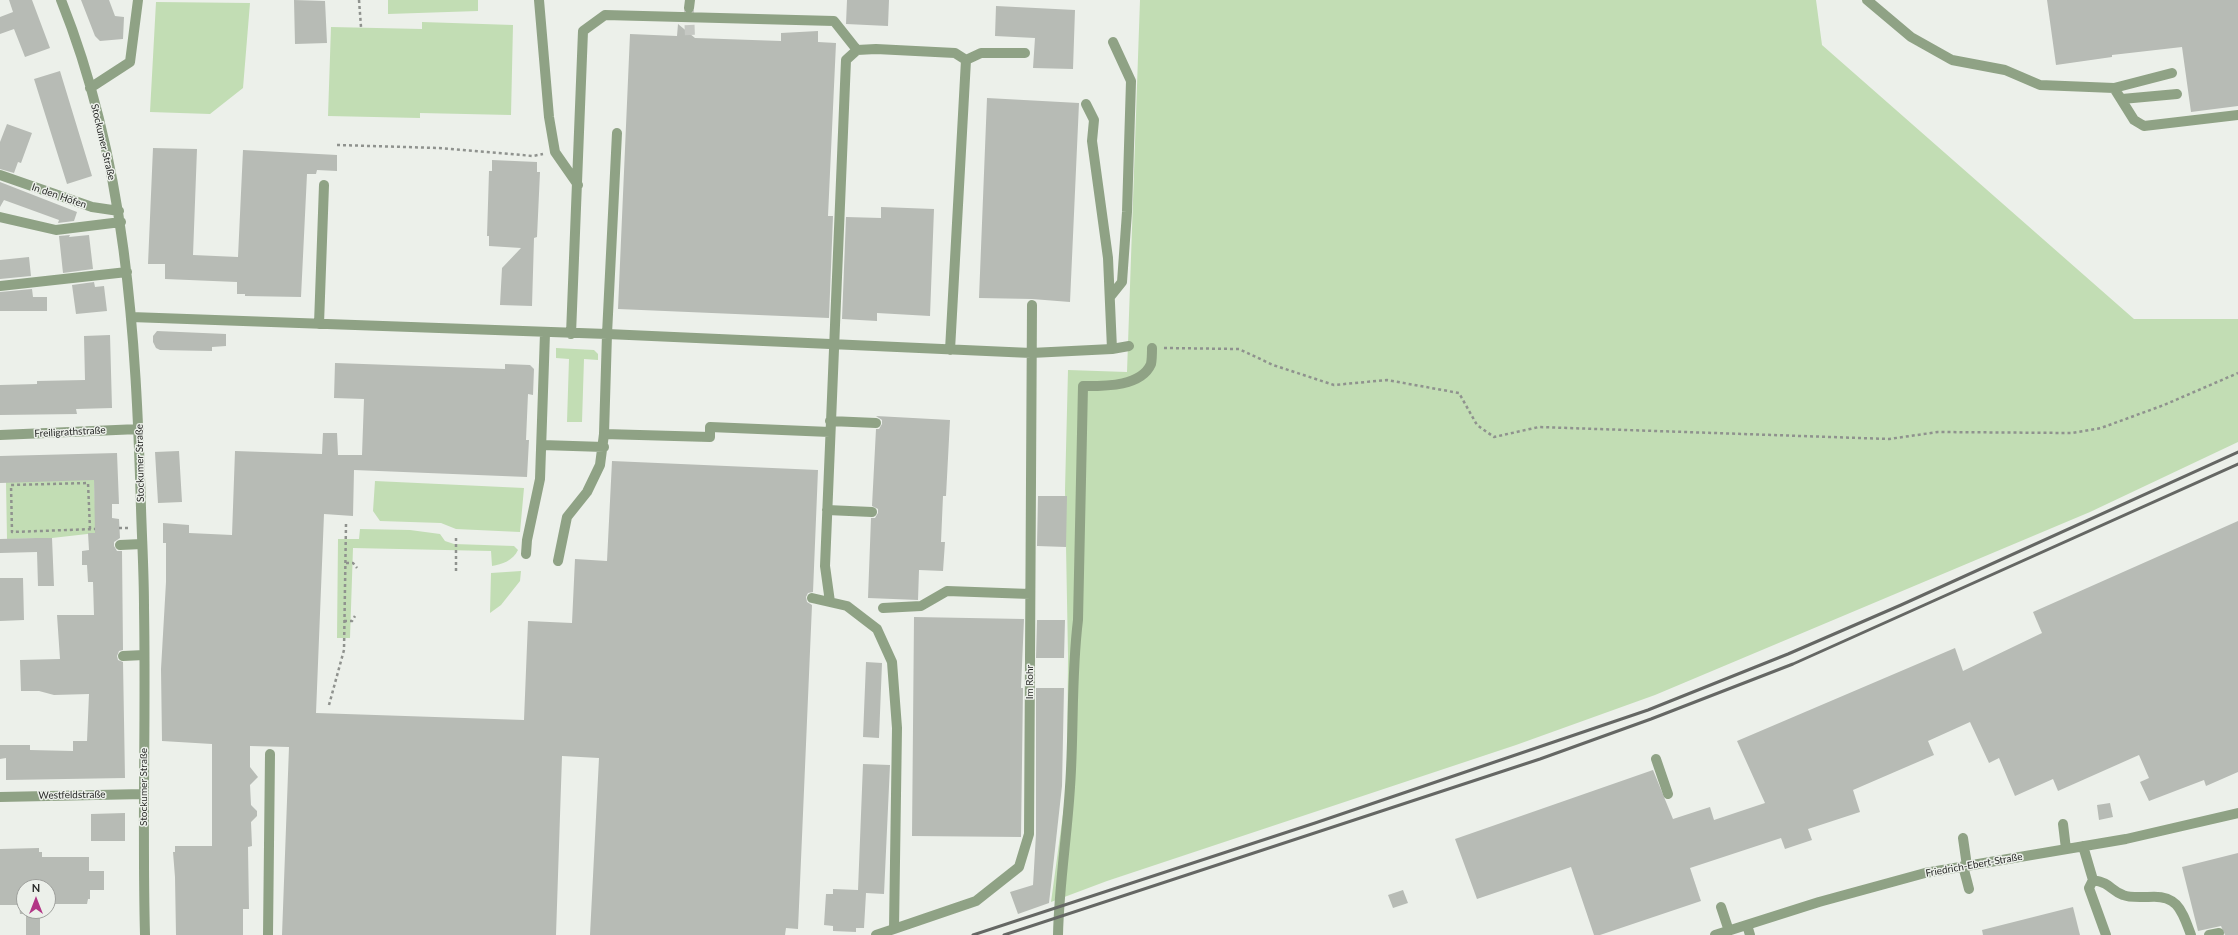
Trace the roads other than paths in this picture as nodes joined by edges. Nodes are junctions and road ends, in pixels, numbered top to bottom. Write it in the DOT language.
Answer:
graph roads {
  1 [pos="61,0"];
  2 [pos="539,0"];
  3 [pos="1867,0"];
  4 [pos="140,2"];
  5 [pos="1113,42"];
  6 [pos="857,50"];
  7 [pos="1025,53"];
  8 [pos="966,60"];
  9 [pos="2172,73"];
  10 [pos="90,88"];
  11 [pos="2114,88"];
  12 [pos="2177,94"];
  13 [pos="2122,100"];
  14 [pos="1086,104"];
  15 [pos="2238,115"];
  16 [pos="617,133"];
  17 [pos="0,175"];
  18 [pos="324,185"];
  19 [pos="578,185"];
  20 [pos="119,211"];
  21 [pos="0,217"];
  22 [pos="121,222"];
  23 [pos="127,272"];
  24 [pos="0,286"];
  25 [pos="1110,297"];
  26 [pos="1032,306"];
  27 [pos="131,317"];
  28 [pos="319,324"];
  29 [pos="545,333"];
  30 [pos="571,334"];
  31 [pos="607,334"];
  32 [pos="834,345"];
  33 [pos="1129,346"];
  34 [pos="1152,348"];
  35 [pos="1112,349"];
  36 [pos="950,350"];
  37 [pos="1031,353"];
  38 [pos="876,423"];
  39 [pos="830,426"];
  40 [pos="139,429"];
  41 [pos="604,434"];
  42 [pos="0,435"];
  43 [pos="542,445"];
  44 [pos="604,447"];
  45 [pos="827,510"];
  46 [pos="872,512"];
  47 [pos="142,544"];
  48 [pos="120,545"];
  49 [pos="526,554"];
  50 [pos="558,561"];
  51 [pos="1030,594"];
  52 [pos="812,598"];
  53 [pos="830,602"];
  54 [pos="883,608"];
  55 [pos="144,655"];
  56 [pos="123,656"];
  57 [pos="270,754"];
  58 [pos="1656,759"];
  59 [pos="144,794"];
  60 [pos="1668,794"];
  61 [pos="0,797"];
  62 [pos="2238,813"];
  63 [pos="2062,824"];
  64 [pos="1963,838"];
  65 [pos="2083,846"];
  66 [pos="2066,849"];
  67 [pos="1965,866"];
  68 [pos="2093,880"];
  69 [pos="1969,889"];
  70 [pos="1721,907"];
  71 [pos="1747,925"];
  72 [pos="894,929"];
  73 [pos="1729,930"];
  74 [pos="144,935"];
  75 [pos="268,935"];
  76 [pos="876,935"];
  77 [pos="1058,935"];
  78 [pos="1715,935"];
  79 [pos="1750,935"];
  80 [pos="2106,935"];
  81 [pos="2190,935"];
  1 -- 10 [label="street, Stockumer Straße"];
  2 -- 19 [label="street"];
  3 -- 11 [label="street"];
  4 -- 10 [label="street"];
  5 -- 25 [label="street"];
  6 -- 8 [label="street"];
  6 -- 19 [label="street"];
  6 -- 32 [label="street"];
  7 -- 8 [label="street"];
  8 -- 36 [label="street"];
  9 -- 11 [label="street"];
  10 -- 20 [label="street, Stockumer Straße"];
  11 -- 13 [label="street"];
  12 -- 13 [label="street"];
  13 -- 15 [label="street"];
  14 -- 25 [label="street"];
  16 -- 31 [label="street"];
  17 -- 20 [label="street, In den Höfen"];
  18 -- 28 [label="street"];
  19 -- 30 [label="street"];
  20 -- 22 [label="street, Stockumer Straße"];
  21 -- 22 [label="street"];
  22 -- 23 [label="street, Stockumer Straße"];
  23 -- 24 [label="street"];
  23 -- 27 [label="street, Stockumer Straße"];
  25 -- 35 [label="street"];
  26 -- 37 [label="street, Im Rohr"];
  27 -- 28 [label="street"];
  27 -- 40 [label="street, Stockumer Straße"];
  28 -- 29 [label="street"];
  29 -- 30 [label="street"];
  29 -- 43 [label="street"];
  30 -- 31 [label="street"];
  31 -- 32 [label="street"];
  31 -- 41 [label="street"];
  32 -- 36 [label="street"];
  32 -- 39 [label="street"];
  33 -- 35 [label="street"];
  34 -- 77 [label="street"];
  35 -- 37 [label="street"];
  36 -- 37 [label="street"];
  37 -- 51 [label="street, Im Rohr"];
  38 -- 39 [label="street"];
  39 -- 41 [label="street"];
  39 -- 45 [label="street"];
  40 -- 42 [label="street, Freiligrathstraße"];
  40 -- 47 [label="street, Stockumer Straße"];
  41 -- 44 [label="street"];
  43 -- 44 [label="street"];
  43 -- 49 [label="street"];
  44 -- 50 [label="street"];
  45 -- 46 [label="street"];
  45 -- 53 [label="street"];
  47 -- 48 [label="street"];
  47 -- 55 [label="street, Stockumer Straße"];
  51 -- 54 [label="street"];
  51 -- 72 [label="street, Im Rohr"];
  52 -- 53 [label="street"];
  53 -- 72 [label="street"];
  55 -- 56 [label="street"];
  55 -- 59 [label="street, Stockumer Straße"];
  57 -- 75 [label="street"];
  58 -- 60 [label="street"];
  59 -- 61 [label="street, Westfeldstraße"];
  59 -- 74 [label="street, Stockumer Straße"];
  62 -- 65 [label="street, Friedrich-Ebert-Straße"];
  63 -- 66 [label="street"];
  64 -- 67 [label="street"];
  65 -- 66 [label="street, Friedrich-Ebert-Straße"];
  65 -- 68 [label="street"];
  66 -- 67 [label="street, Friedrich-Ebert-Straße"];
  67 -- 69 [label="street"];
  67 -- 71 [label="street, Friedrich-Ebert-Straße"];
  68 -- 80 [label="street"];
  68 -- 81 [label="street"];
  70 -- 73 [label="street"];
  71 -- 73 [label="street, Friedrich-Ebert-Straße"];
  71 -- 79 [label="street"];
  72 -- 76 [label="street, Im Rohr"];
  73 -- 78 [label="street, Friedrich-Ebert-Straße"];
}
